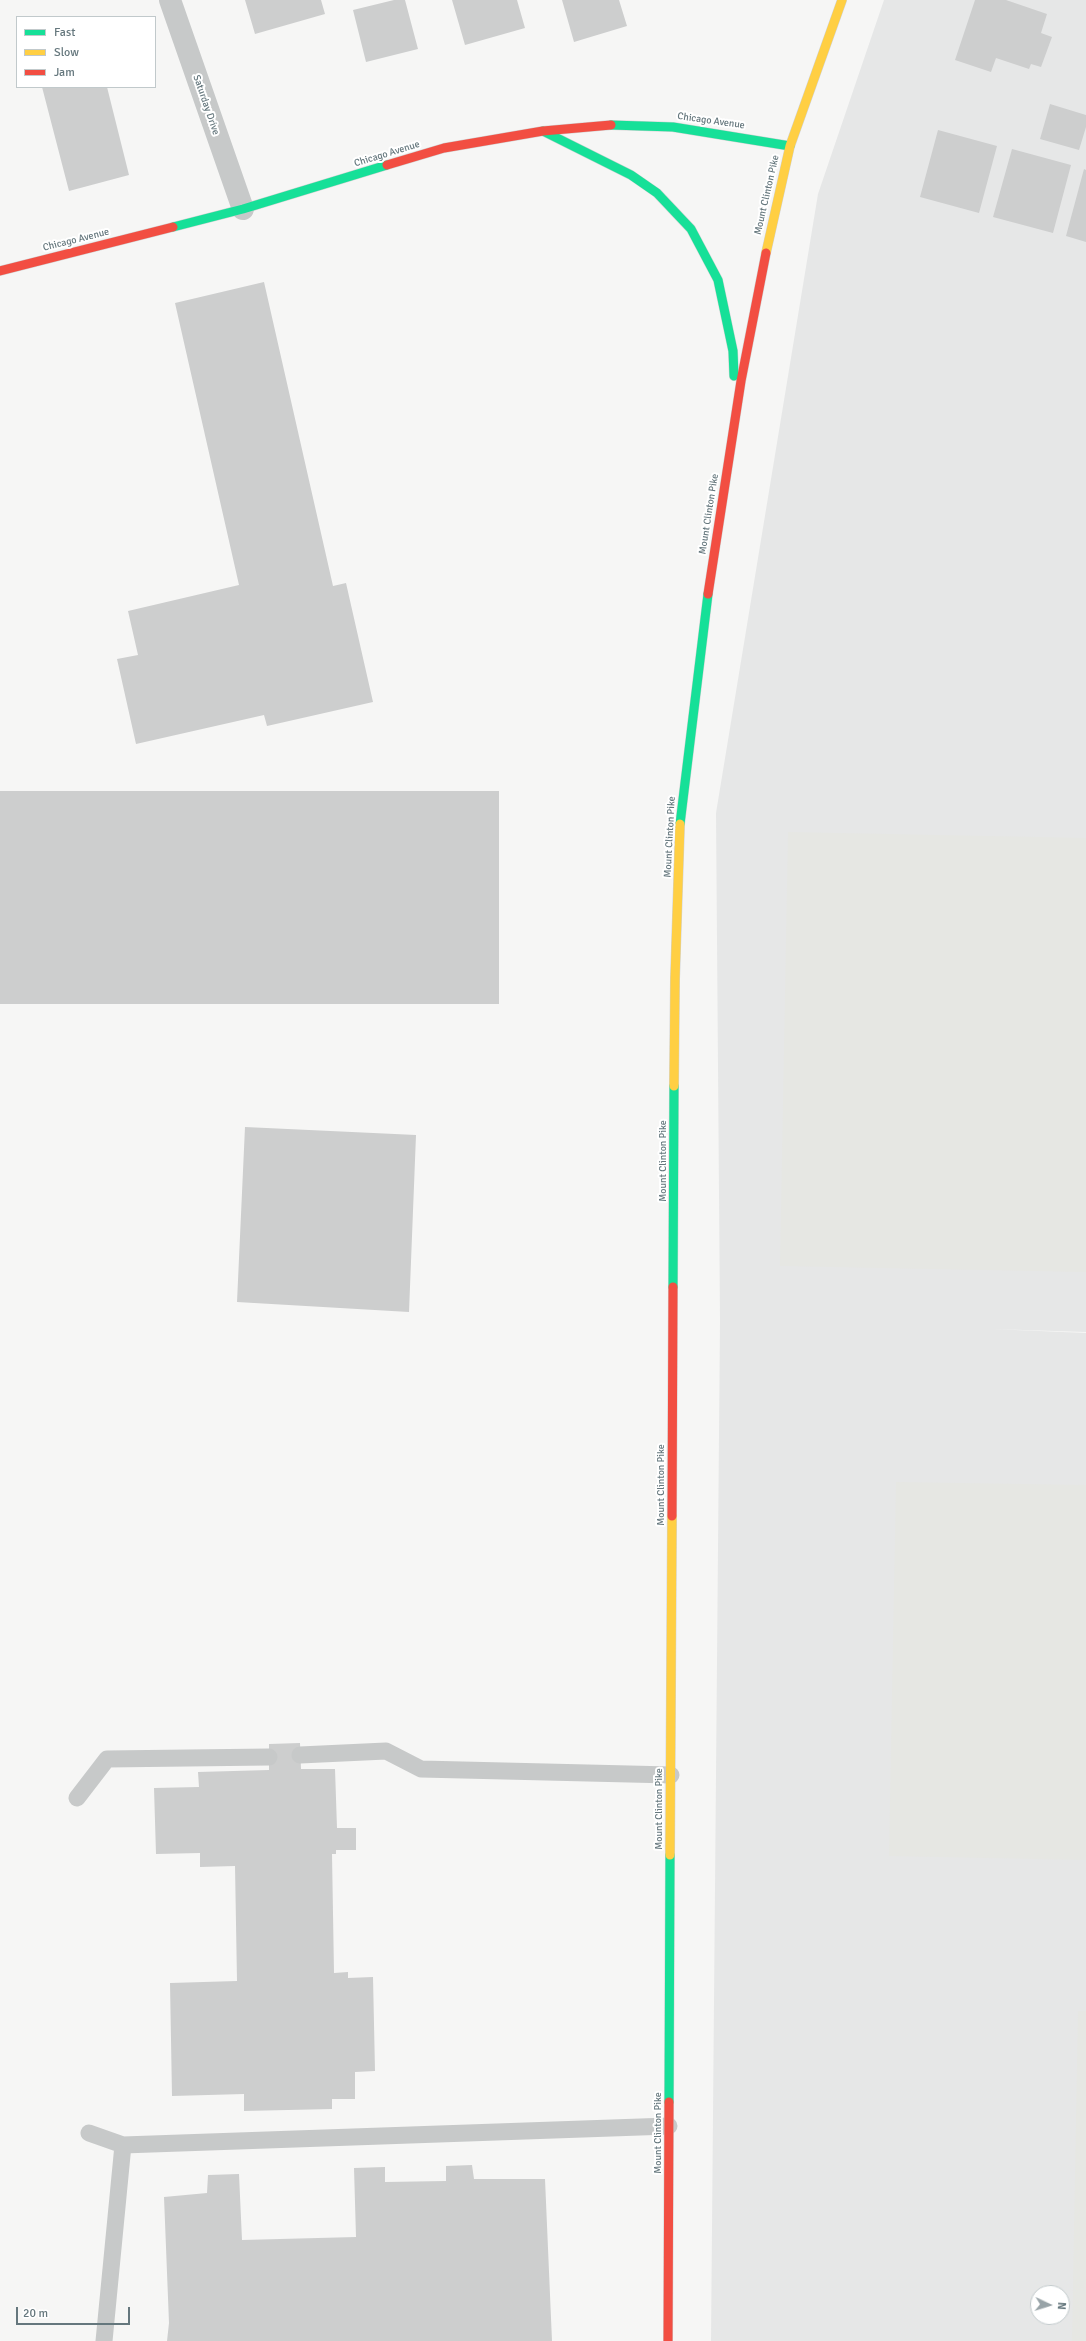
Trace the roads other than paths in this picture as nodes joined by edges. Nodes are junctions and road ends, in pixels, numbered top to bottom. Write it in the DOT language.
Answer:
graph roads {
  1 [pos="170,0"];
  2 [pos="842,0"];
  3 [pos="543,131"];
  4 [pos="790,146"];
  5 [pos="243,209"];
  6 [pos="0,271"];
  7 [pos="735,422"];
  8 [pos="300,1755"];
  9 [pos="269,1757"];
  10 [pos="670,1775"];
  11 [pos="77,1798"];
  12 [pos="669,2126"];
  13 [pos="89,2133"];
  14 [pos="123,2145"];
  15 [pos="104,2341"];
  16 [pos="668,2341"];
  1 -- 5 [label="street, Saturday Drive"];
  2 -- 4 [label="street, Mount Clinton Pike"];
  3 -- 4 [label="street, Chicago Avenue"];
  3 -- 5 [label="street, Chicago Avenue"];
  3 -- 7 [label="street"];
  4 -- 7 [label="street, Mount Clinton Pike"];
  5 -- 6 [label="street, Chicago Avenue"];
  7 -- 10 [label="street, Mount Clinton Pike"];
  8 -- 10 [label="lane"];
  9 -- 11 [label="lane"];
  10 -- 12 [label="street, Mount Clinton Pike"];
  12 -- 14 [label="lane"];
  12 -- 16 [label="street, Mount Clinton Pike"];
  13 -- 14 [label="lane"];
  14 -- 15 [label="lane"];
}
